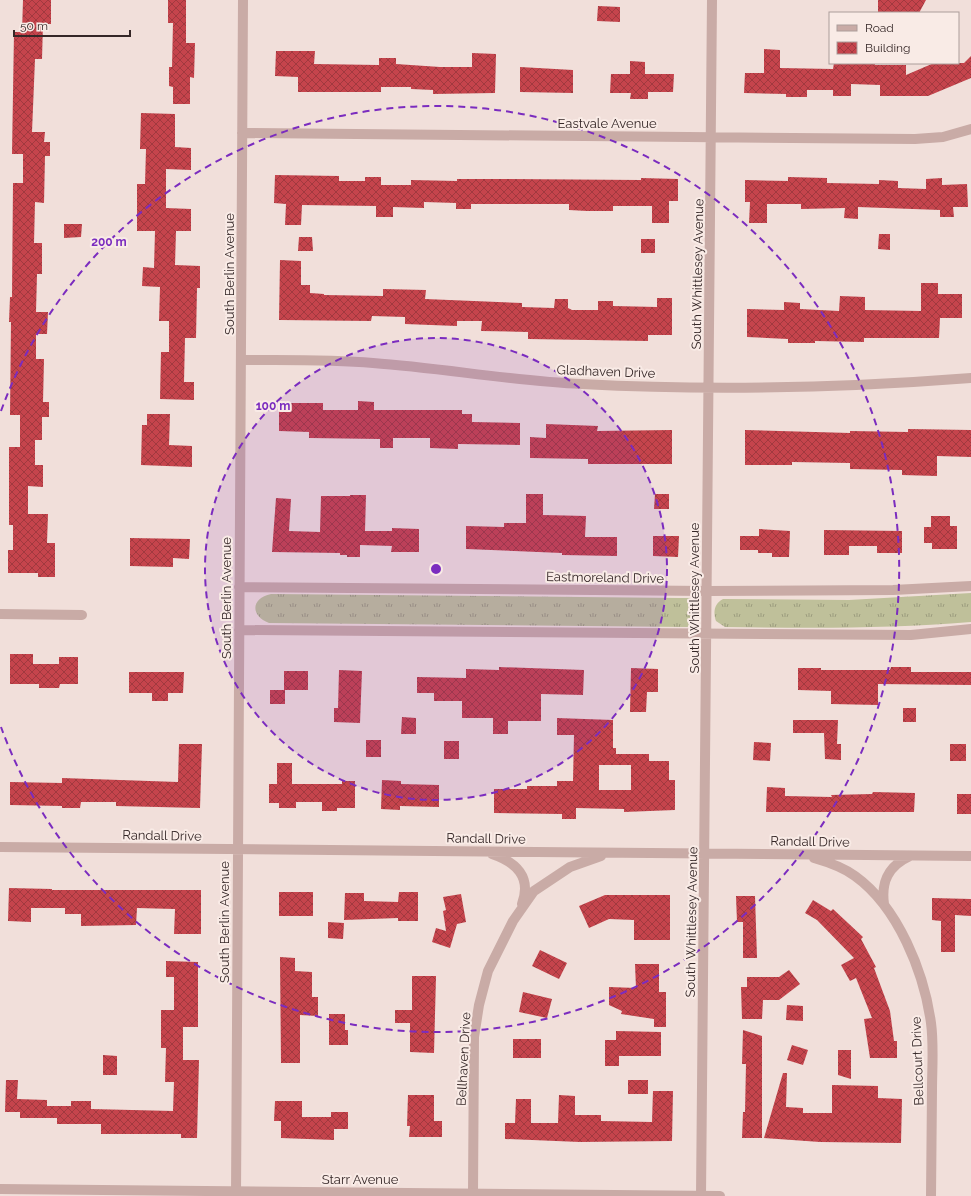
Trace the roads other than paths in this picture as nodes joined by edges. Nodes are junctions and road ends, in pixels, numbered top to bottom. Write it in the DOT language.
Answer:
graph roads {
  1 [pos="244,0"];
  2 [pos="712,0"];
  3 [pos="971,129"];
  4 [pos="242,133"];
  5 [pos="711,137"];
  6 [pos="241,360"];
  7 [pos="971,378"];
  8 [pos="708,387"];
  9 [pos="971,586"];
  10 [pos="239,587"];
  11 [pos="707,591"];
  12 [pos="0,614"];
  13 [pos="82,615"];
  14 [pos="971,629"];
  15 [pos="239,630"];
  16 [pos="707,633"];
  17 [pos="0,847"];
  18 [pos="238,849"];
  19 [pos="486,851"];
  20 [pos="616,853"];
  21 [pos="705,853"];
  22 [pos="802,854"];
  23 [pos="916,855"];
  24 [pos="971,856"];
  25 [pos="888,911"];
  26 [pos="519,912"];
  27 [pos="0,1189"];
  28 [pos="473,1193"];
  29 [pos="236,1194"];
  30 [pos="701,1196"];
  31 [pos="720,1196"];
  32 [pos="931,1196"];
  1 -- 4 [label="street, South Berlin Avenue"];
  2 -- 5 [label="street, South Whittlesey Avenue"];
  3 -- 5 [label="street, Eastvale Avenue"];
  4 -- 5 [label="street, Eastvale Avenue"];
  4 -- 6 [label="street, South Berlin Avenue"];
  5 -- 8 [label="street, South Whittlesey Avenue"];
  6 -- 8 [label="street, Gladhaven Drive"];
  6 -- 10 [label="street, South Berlin Avenue"];
  7 -- 8 [label="street, Gladhaven Drive"];
  8 -- 11 [label="street, South Whittlesey Avenue"];
  9 -- 11 [label="street, Eastmoreland Drive"];
  10 -- 11 [label="street, Eastmoreland Drive"];
  10 -- 15 [label="street, South Berlin Avenue"];
  11 -- 16 [label="street, South Whittlesey Avenue"];
  12 -- 13 [label="street"];
  14 -- 16 [label="street"];
  15 -- 16 [label="street"];
  15 -- 18 [label="street, South Berlin Avenue"];
  16 -- 21 [label="street, South Whittlesey Avenue"];
  17 -- 18 [label="street, Randall Drive"];
  18 -- 19 [label="street, Randall Drive"];
  18 -- 29 [label="street, South Berlin Avenue"];
  19 -- 20 [label="street, Randall Drive"];
  19 -- 26 [label="street, Bellhaven Drive"];
  20 -- 21 [label="street, Randall Drive"];
  20 -- 26 [label="street, Bellhaven Drive"];
  21 -- 22 [label="street, Randall Drive"];
  21 -- 30 [label="street, South Whittlesey Avenue"];
  22 -- 23 [label="street, Randall Drive"];
  22 -- 25 [label="street, Bellcourt Drive"];
  23 -- 24 [label="street, Randall Drive"];
  23 -- 25 [label="street, Bellcourt Drive"];
  25 -- 32 [label="street, Bellcourt Drive"];
  26 -- 28 [label="street, Bellhaven Drive"];
  27 -- 29 [label="street, Starr Avenue"];
  28 -- 29 [label="street, Starr Avenue"];
  28 -- 30 [label="street, Starr Avenue"];
  30 -- 31 [label="street, Starr Avenue"];
}
